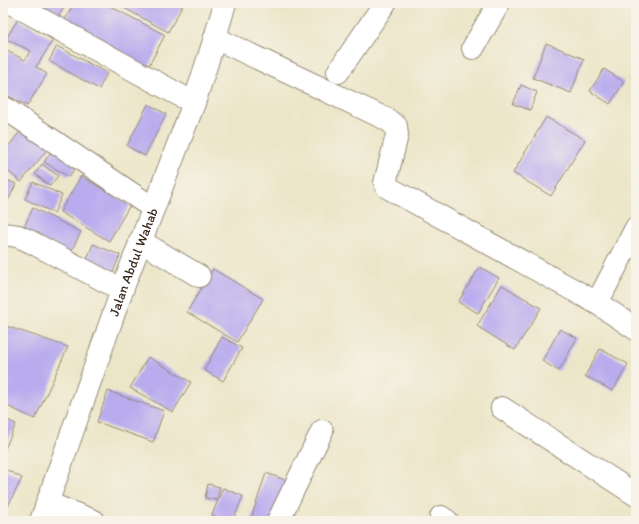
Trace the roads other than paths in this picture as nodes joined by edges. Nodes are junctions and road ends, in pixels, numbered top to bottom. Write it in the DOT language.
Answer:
graph roads {
  1 [pos="10,3"];
  2 [pos="225,3"];
  3 [pos="385,3"];
  4 [pos="499,3"];
  5 [pos="216,38"];
  6 [pos="473,48"];
  7 [pos="338,72"];
  8 [pos="194,103"];
  9 [pos="3,107"];
  10 [pos="153,208"];
  11 [pos="636,228"];
  12 [pos="3,234"];
  13 [pos="140,242"];
  14 [pos="199,276"];
  15 [pos="122,290"];
  16 [pos="598,303"];
  17 [pos="636,329"];
  18 [pos="502,408"];
  19 [pos="322,431"];
  20 [pos="636,495"];
  21 [pos="44,512"];
  22 [pos="94,521"];
  23 [pos="278,521"];
  1 -- 8 [label="street"];
  2 -- 5 [label="street, Jalan Abdul Wahab"];
  3 -- 7 [label="street"];
  4 -- 6 [label="street"];
  5 -- 8 [label="street, Jalan Abdul Wahab"];
  5 -- 16 [label="street"];
  8 -- 10 [label="street, Jalan Abdul Wahab"];
  9 -- 10 [label="street"];
  10 -- 13 [label="street, Jalan Abdul Wahab"];
  11 -- 16 [label="street"];
  12 -- 15 [label="street"];
  13 -- 14 [label="street"];
  13 -- 15 [label="street, Jalan Abdul Wahab"];
  15 -- 21 [label="street, Jalan Abdul Wahab"];
  16 -- 17 [label="street"];
  18 -- 20 [label="street"];
  19 -- 23 [label="street"];
  21 -- 22 [label="street"];
}
